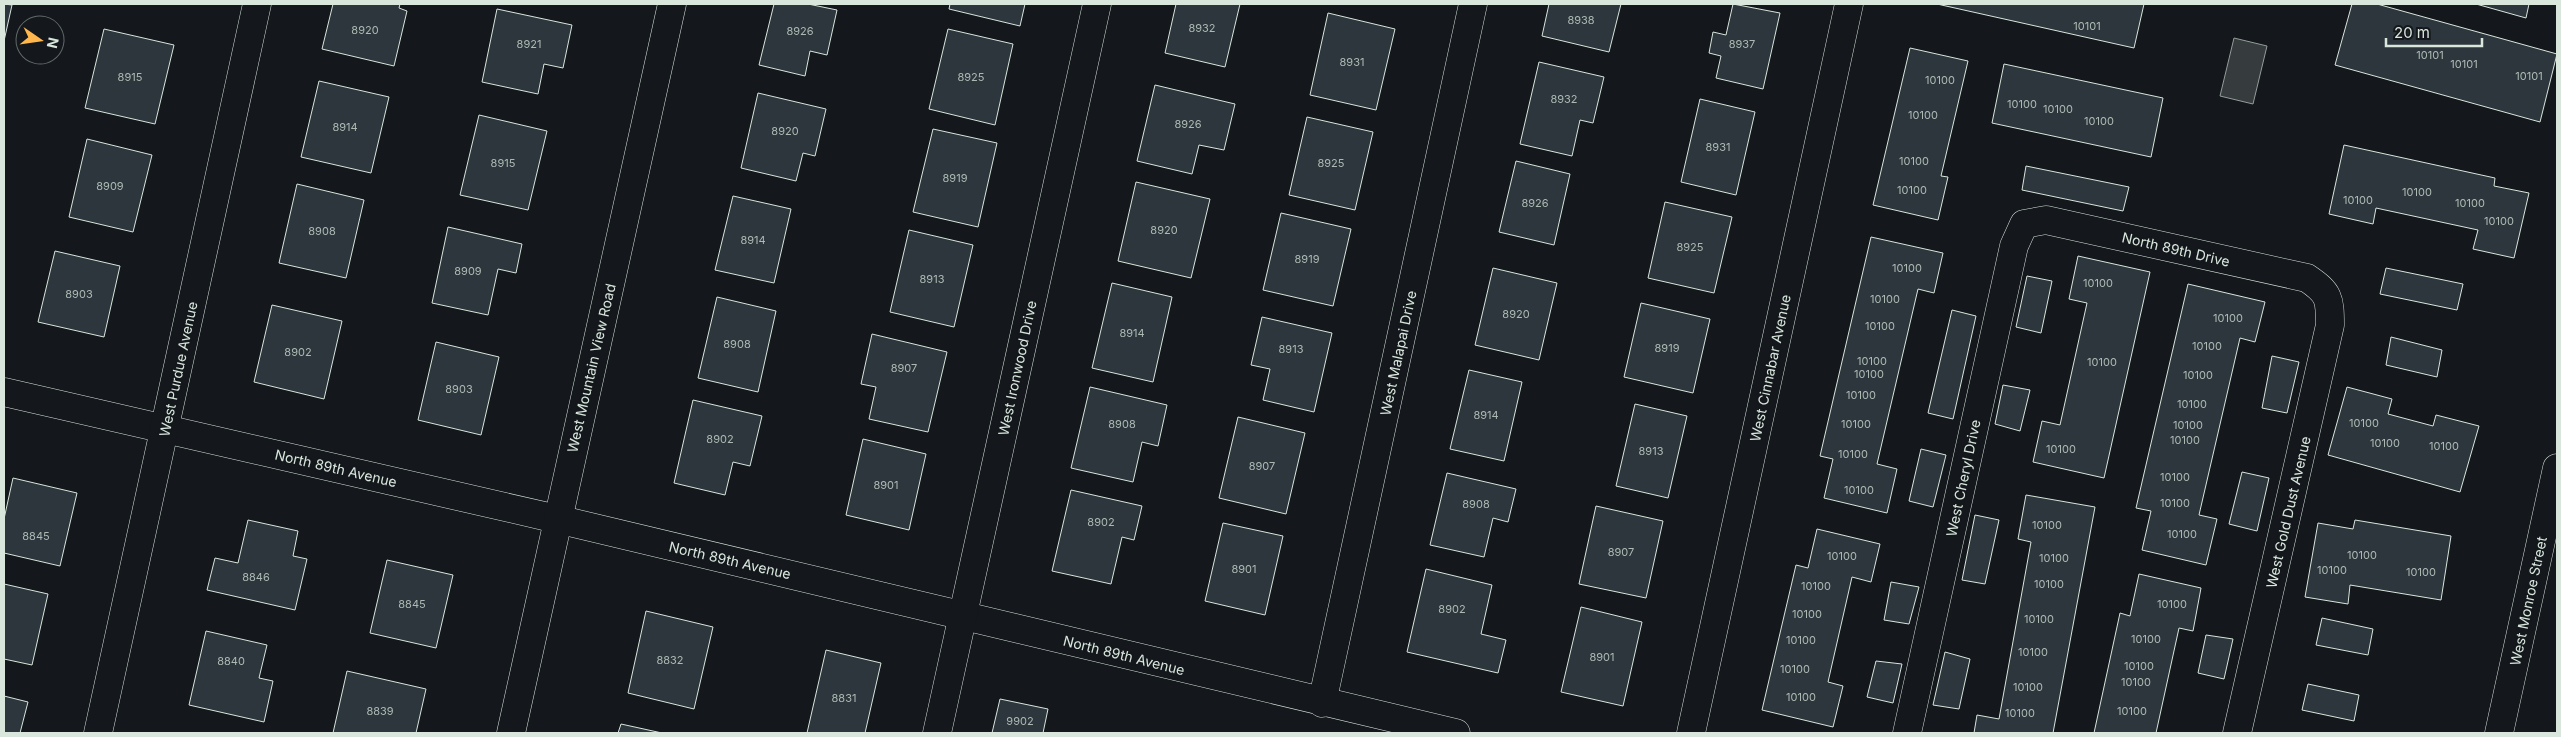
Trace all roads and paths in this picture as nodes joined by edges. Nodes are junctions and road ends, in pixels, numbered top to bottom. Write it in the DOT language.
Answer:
graph roads {
  1 [pos="257,4"];
  2 [pos="672,4"];
  3 [pos="1097,4"];
  4 [pos="1473,4"];
  5 [pos="1849,4"];
  6 [pos="2024,224"];
  7 [pos="2324,290"];
  8 [pos="4,392"];
  9 [pos="166,428"];
  10 [pos="2557,468"];
  11 [pos="558,519"];
  12 [pos="962,616"];
  13 [pos="1322,703"];
  14 [pos="98,733"];
  15 [pos="511,733"];
  16 [pos="937,733"];
  17 [pos="1456,733"];
  18 [pos="1691,733"];
  19 [pos="1907,733"];
  20 [pos="2238,733"];
  21 [pos="2499,733"];
  1 -- 9 [label="street, West Purdue Avenue"];
  2 -- 11 [label="street, West Mountain View Road"];
  3 -- 12 [label="street, West Ironwood Drive"];
  4 -- 13 [label="street, West Malapai Drive"];
  5 -- 18 [label="street, West Cinnabar Avenue"];
  6 -- 7 [label="street, North 89th Drive"];
  6 -- 19 [label="street, West Cheryl Drive"];
  7 -- 20 [label="street, West Gold Dust Avenue"];
  8 -- 9 [label="street, North 89th Avenue"];
  9 -- 11 [label="street, North 89th Avenue"];
  9 -- 14 [label="street, West Purdue Avenue"];
  10 -- 21 [label="street, West Monroe Street"];
  11 -- 12 [label="street, North 89th Avenue"];
  11 -- 15 [label="street, West Mountain View Road"];
  12 -- 13 [label="street, North 89th Avenue"];
  12 -- 16 [label="street, West Ironwood Drive"];
  13 -- 17 [label="street, North 89th Avenue"];
}
